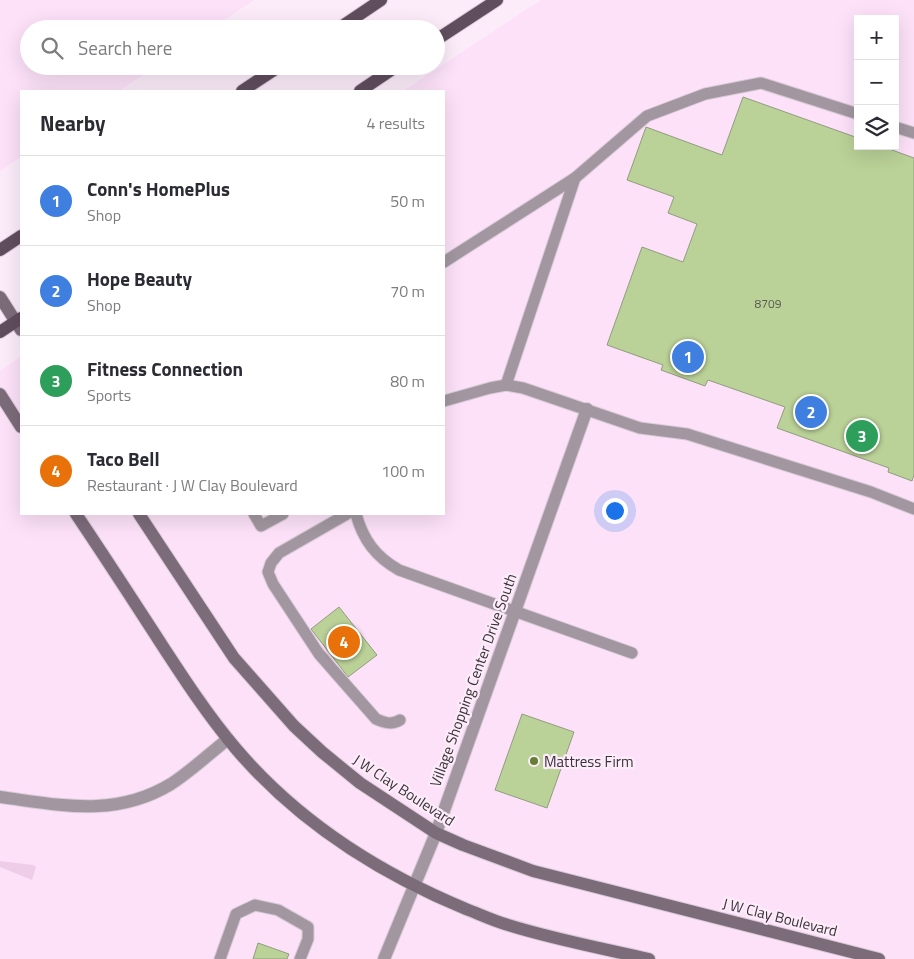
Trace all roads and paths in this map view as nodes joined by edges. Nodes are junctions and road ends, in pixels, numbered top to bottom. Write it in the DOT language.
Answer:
graph roads {
  1 [pos="381,0"];
  2 [pos="497,0"];
  3 [pos="351,20"];
  4 [pos="445,34"];
  5 [pos="266,75"];
  6 [pos="384,75"];
  7 [pos="244,90"];
  8 [pos="361,90"];
  9 [pos="854,113"];
  10 [pos="899,128"];
  11 [pos="914,133"];
  12 [pos="575,178"];
  13 [pos="20,237"];
  14 [pos="0,250"];
  15 [pos="445,261"];
  16 [pos="0,297"];
  17 [pos="19,323"];
  18 [pos="0,332"];
  19 [pos="506,385"];
  20 [pos="0,394"];
  21 [pos="445,401"];
  22 [pos="587,409"];
  23 [pos="20,425"];
  24 [pos="914,510"];
  25 [pos="77,515"];
  26 [pos="140,515"];
  27 [pos="255,515"];
  28 [pos="281,515"];
  29 [pos="345,515"];
  30 [pos="356,515"];
  31 [pos="514,612"];
  32 [pos="632,654"];
  33 [pos="400,720"];
  34 [pos="228,739"];
  35 [pos="0,797"];
  36 [pos="436,833"];
  37 [pos="414,885"];
  38 [pos="220,959"];
  39 [pos="300,959"];
  40 [pos="384,959"];
  41 [pos="649,959"];
  42 [pos="879,959"];
  1 -- 3 [label="main road"];
  2 -- 4 [label="main road"];
  5 -- 7 [label="main road"];
  6 -- 8 [label="main road"];
  9 -- 12 [label="lane"];
  10 -- 11 [label="lane"];
  12 -- 15 [label="lane"];
  12 -- 19 [label="lane"];
  13 -- 14 [label="main road"];
  16 -- 17 [label="street"];
  17 -- 18 [label="main road"];
  19 -- 21 [label="lane"];
  19 -- 22 [label="lane"];
  20 -- 23 [label="street"];
  22 -- 24 [label="lane"];
  22 -- 31 [label="street, Village Shopping Center Drive South"];
  25 -- 34 [label="street"];
  26 -- 36 [label="street, J W Clay Boulevard"];
  27 -- 28 [label="lane"];
  29 -- 33 [label="lane"];
  30 -- 31 [label="lane"];
  31 -- 32 [label="lane"];
  31 -- 36 [label="street, Village Shopping Center Drive South"];
  34 -- 35 [label="street"];
  34 -- 37 [label="street"];
  36 -- 37 [label="street, Village Shopping Center Drive South"];
  36 -- 42 [label="street, J W Clay Boulevard"];
  37 -- 40 [label="street, Village Shopping Center Drive South"];
  37 -- 41 [label="street"];
  38 -- 39 [label="lane"];
}
